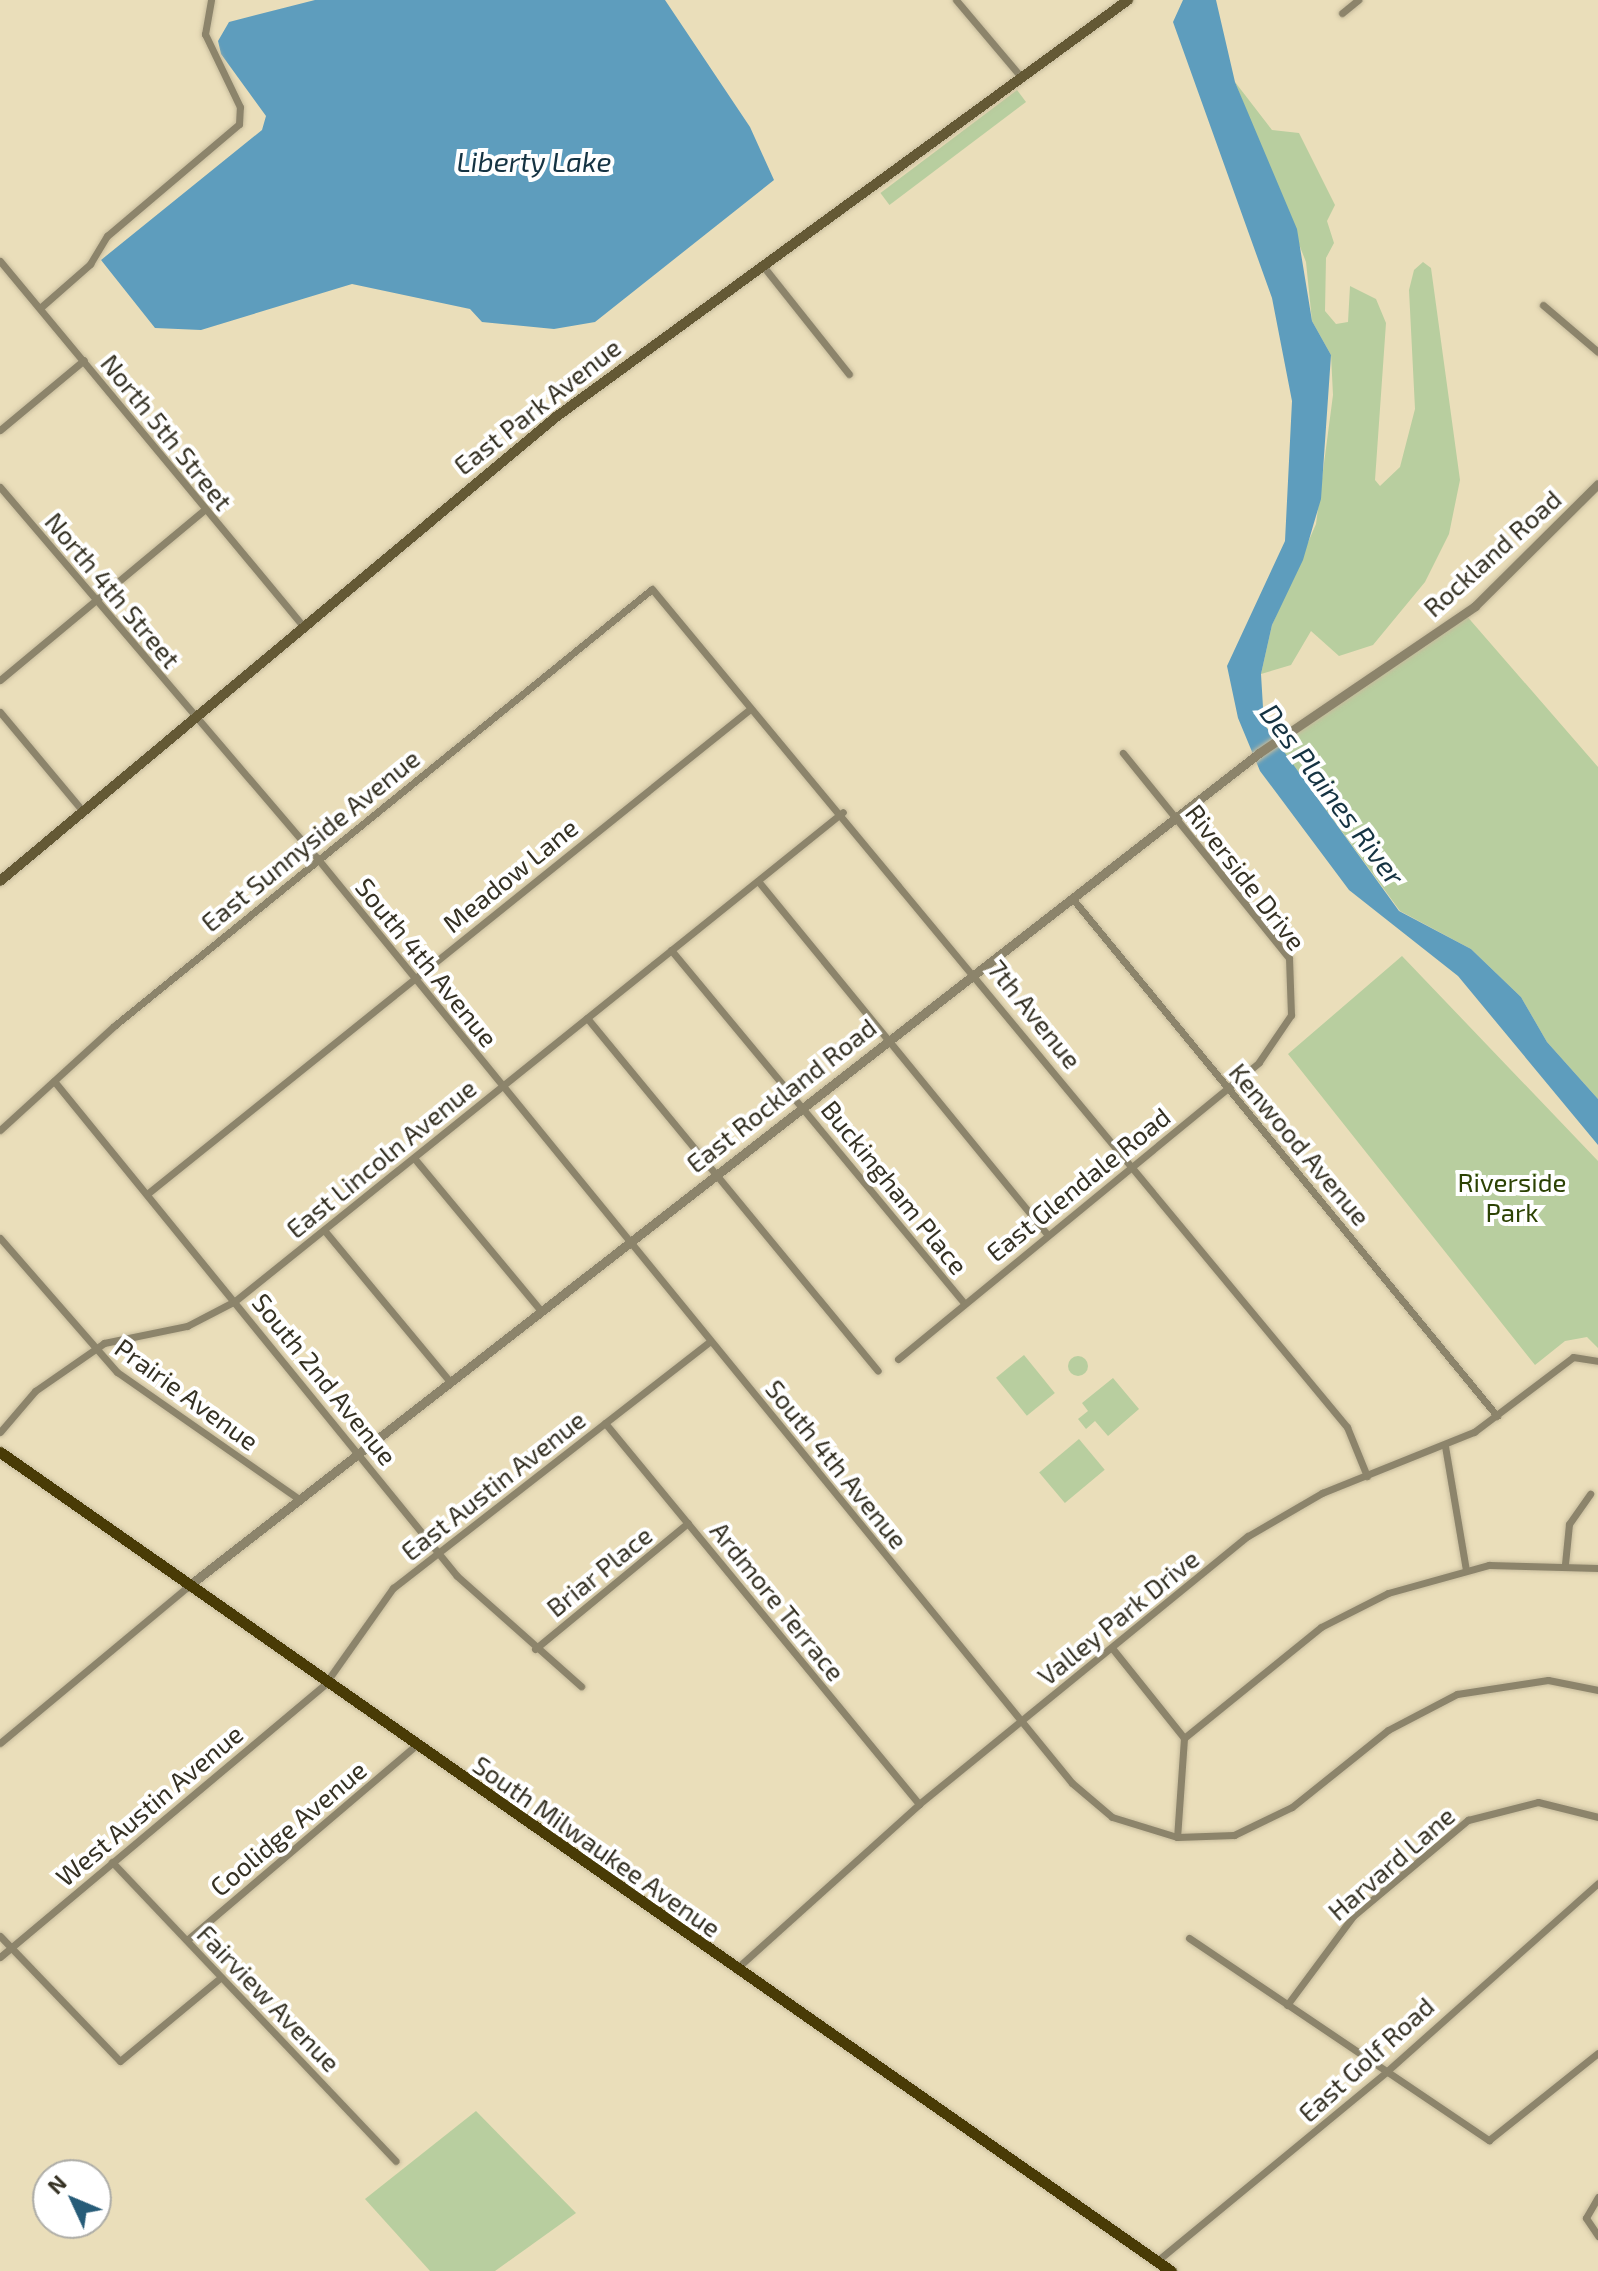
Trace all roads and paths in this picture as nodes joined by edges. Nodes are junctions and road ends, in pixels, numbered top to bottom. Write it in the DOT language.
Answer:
graph roads {
  1 [pos="211,0"];
  2 [pos="956,0"];
  3 [pos="1128,0"];
  4 [pos="1358,0"];
  5 [pos="1342,13"];
  6 [pos="1021,77"];
  7 [pos="0,261"];
  8 [pos="763,266"];
  9 [pos="1543,305"];
  10 [pos="40,308"];
  11 [pos="1598,352"];
  12 [pos="84,360"];
  13 [pos="849,374"];
  14 [pos="0,430"];
  15 [pos="1598,484"];
  16 [pos="0,487"];
  17 [pos="204,510"];
  18 [pos="652,589"];
  19 [pos="95,601"];
  20 [pos="304,627"];
  21 [pos="1413,652"];
  22 [pos="0,680"];
  23 [pos="750,709"];
  24 [pos="0,712"];
  25 [pos="196,719"];
  26 [pos="1123,753"];
  27 [pos="82,810"];
  28 [pos="843,812"];
  29 [pos="1175,817"];
  30 [pos="317,858"];
  31 [pos="0,881"];
  32 [pos="758,881"];
  33 [pos="1072,898"];
  34 [pos="671,950"];
  35 [pos="975,973"];
  36 [pos="412,979"];
  37 [pos="587,1018"];
  38 [pos="1280,1037"];
  39 [pos="888,1040"];
  40 [pos="54,1081"];
  41 [pos="502,1087"];
  42 [pos="1228,1088"];
  43 [pos="804,1106"];
  44 [pos="0,1130"];
  45 [pos="414,1158"];
  46 [pos="1133,1165"];
  47 [pos="717,1174"];
  48 [pos="147,1194"];
  49 [pos="324,1230"];
  50 [pos="1047,1234"];
  51 [pos="0,1238"];
  52 [pos="628,1241"];
  53 [pos="235,1301"];
  54 [pos="963,1302"];
  55 [pos="541,1311"];
  56 [pos="710,1341"];
  57 [pos="93,1349"];
  58 [pos="898,1359"];
  59 [pos="1598,1361"];
  60 [pos="878,1371"];
  61 [pos="450,1382"];
  62 [pos="1497,1416"];
  63 [pos="605,1423"];
  64 [pos="0,1432"];
  65 [pos="1445,1446"];
  66 [pos="0,1452"];
  67 [pos="358,1453"];
  68 [pos="1367,1476"];
  69 [pos="1590,1494"];
  70 [pos="299,1499"];
  71 [pos="688,1523"];
  72 [pos="440,1552"];
  73 [pos="1565,1564"];
  74 [pos="1598,1568"];
  75 [pos="1466,1570"];
  76 [pos="187,1587"];
  77 [pos="1112,1648"];
  78 [pos="535,1649"];
  79 [pos="325,1684"];
  80 [pos="581,1686"];
  81 [pos="1598,1690"];
  82 [pos="1021,1721"];
  83 [pos="1184,1738"];
  84 [pos="0,1743"];
  85 [pos="415,1746"];
  86 [pos="919,1804"];
  87 [pos="1598,1817"];
  88 [pos="1177,1837"];
  89 [pos="112,1862"];
  90 [pos="1598,1883"];
  91 [pos="0,1936"];
  92 [pos="1189,1938"];
  93 [pos="187,1940"];
  94 [pos="11,1948"];
  95 [pos="0,1957"];
  96 [pos="736,1969"];
  97 [pos="221,1977"];
  98 [pos="1287,2005"];
  99 [pos="1598,2053"];
  100 [pos="1386,2072"];
  101 [pos="396,2161"];
  102 [pos="1598,2197"];
  103 [pos="1598,2236"];
  104 [pos="1157,2261"];
  105 [pos="1149,2271"];
  106 [pos="1171,2271"];
  1 -- 10 [label="street"];
  2 -- 6 [label="street"];
  3 -- 6 [label="main road, East Park Avenue"];
  4 -- 5 [label="street"];
  6 -- 8 [label="main road, East Park Avenue"];
  7 -- 10 [label="street, North 5th Street"];
  8 -- 13 [label="street"];
  8 -- 20 [label="main road, East Park Avenue"];
  9 -- 11 [label="street"];
  10 -- 12 [label="street, North 5th Street"];
  12 -- 14 [label="street"];
  12 -- 17 [label="street, North 5th Street"];
  15 -- 21 [label="street, Rockland Road"];
  16 -- 19 [label="street, North 4th Street"];
  17 -- 19 [label="street"];
  17 -- 20 [label="street, North 5th Street"];
  18 -- 23 [label="street, 7th Avenue"];
  18 -- 30 [label="street, East Sunnyside Avenue"];
  19 -- 22 [label="street"];
  19 -- 25 [label="street, North 4th Street"];
  20 -- 25 [label="main road, East Park Avenue"];
  21 -- 29 [label="street, East Rockland Road"];
  23 -- 28 [label="street, 7th Avenue"];
  23 -- 36 [label="street, Meadow Lane"];
  24 -- 27 [label="street"];
  25 -- 27 [label="main road, East Park Avenue"];
  25 -- 30 [label="street, South 4th Avenue"];
  26 -- 29 [label="street, Riverside Drive"];
  27 -- 31 [label="main road, East Park Avenue"];
  28 -- 32 [label="street, East Lincoln Avenue"];
  28 -- 35 [label="street, 7th Avenue"];
  29 -- 33 [label="street, East Rockland Road"];
  29 -- 38 [label="street, Riverside Drive"];
  30 -- 36 [label="street, South 4th Avenue"];
  30 -- 40 [label="street, East Sunnyside Avenue"];
  32 -- 34 [label="street, East Lincoln Avenue"];
  32 -- 39 [label="street"];
  33 -- 35 [label="street, East Rockland Road"];
  33 -- 42 [label="street, Kenwood Avenue"];
  34 -- 37 [label="street, East Lincoln Avenue"];
  34 -- 43 [label="street, Buckingham Place"];
  35 -- 39 [label="street, East Rockland Road"];
  35 -- 46 [label="street, 7th Avenue"];
  36 -- 41 [label="street, South 4th Avenue"];
  36 -- 48 [label="street, Meadow Lane"];
  37 -- 41 [label="street, East Lincoln Avenue"];
  37 -- 47 [label="street"];
  38 -- 42 [label="street, East Glendale Road"];
  39 -- 43 [label="street, East Rockland Road"];
  39 -- 50 [label="street"];
  40 -- 44 [label="street, East Sunnyside Avenue"];
  40 -- 48 [label="street, South 2nd Avenue"];
  41 -- 45 [label="street, East Lincoln Avenue"];
  41 -- 52 [label="street, South 4th Avenue"];
  42 -- 46 [label="street, East Glendale Road"];
  42 -- 62 [label="street, Kenwood Avenue"];
  43 -- 47 [label="street, East Rockland Road"];
  43 -- 54 [label="street, Buckingham Place"];
  45 -- 49 [label="street, East Lincoln Avenue"];
  45 -- 55 [label="street"];
  46 -- 50 [label="street, East Glendale Road"];
  46 -- 68 [label="street, 7th Avenue"];
  47 -- 52 [label="street, East Rockland Road"];
  47 -- 60 [label="street"];
  48 -- 53 [label="street, South 2nd Avenue"];
  49 -- 53 [label="street, East Lincoln Avenue"];
  49 -- 61 [label="street"];
  50 -- 54 [label="street, East Glendale Road"];
  51 -- 57 [label="street, Prairie Avenue"];
  52 -- 55 [label="street, East Rockland Road"];
  52 -- 56 [label="street, South 4th Avenue"];
  53 -- 57 [label="street, East Lincoln Avenue"];
  53 -- 67 [label="street, South 2nd Avenue"];
  54 -- 58 [label="street, East Glendale Road"];
  55 -- 61 [label="street, East Rockland Road"];
  56 -- 63 [label="street, East Austin Avenue"];
  56 -- 82 [label="street, South 4th Avenue"];
  57 -- 64 [label="street, East Lincoln Avenue"];
  57 -- 70 [label="street, Prairie Avenue"];
  59 -- 62 [label="street, Valley Park Drive"];
  61 -- 67 [label="street, East Rockland Road"];
  62 -- 65 [label="street, Valley Park Drive"];
  63 -- 71 [label="street, Ardmore Terrace"];
  63 -- 72 [label="street, East Austin Avenue"];
  65 -- 68 [label="street, Valley Park Drive"];
  65 -- 75 [label="street"];
  66 -- 76 [label="main road, South Milwaukee Avenue"];
  67 -- 70 [label="street, East Rockland Road"];
  67 -- 72 [label="street, South 2nd Avenue"];
  68 -- 77 [label="street, Valley Park Drive"];
  69 -- 73 [label="street"];
  70 -- 76 [label="street, East Rockland Road"];
  71 -- 78 [label="street, Briar Place"];
  71 -- 86 [label="street, Ardmore Terrace"];
  72 -- 78 [label="street, South 2nd Avenue"];
  72 -- 79 [label="street, East Austin Avenue"];
  73 -- 74 [label="street"];
  73 -- 75 [label="street"];
  75 -- 83 [label="street"];
  76 -- 79 [label="main road, South Milwaukee Avenue"];
  76 -- 84 [label="street"];
  77 -- 82 [label="street, Valley Park Drive"];
  77 -- 83 [label="street"];
  78 -- 80 [label="street, South 2nd Avenue"];
  79 -- 85 [label="main road, South Milwaukee Avenue"];
  79 -- 89 [label="street, West Austin Avenue"];
  81 -- 88 [label="street, South 4th Avenue"];
  82 -- 86 [label="street, Valley Park Drive"];
  82 -- 88 [label="street, South 4th Avenue"];
  83 -- 88 [label="street"];
  85 -- 93 [label="street, Coolidge Avenue"];
  85 -- 96 [label="main road, South Milwaukee Avenue"];
  86 -- 96 [label="street, Valley Park Drive"];
  87 -- 98 [label="street, Harvard Lane"];
  89 -- 93 [label="street, Fairview Avenue"];
  89 -- 94 [label="street, West Austin Avenue"];
  90 -- 100 [label="street, East Golf Road"];
  91 -- 94 [label="street"];
  92 -- 98 [label="street"];
  93 -- 97 [label="street, Fairview Avenue"];
  94 -- 95 [label="street, West Austin Avenue"];
  94 -- 97 [label="street"];
  96 -- 104 [label="main road, South Milwaukee Avenue"];
  97 -- 101 [label="street, Fairview Avenue"];
  98 -- 100 [label="street"];
  99 -- 100 [label="street"];
  100 -- 104 [label="street, East Golf Road"];
  102 -- 103 [label="street"];
  104 -- 105 [label="street"];
  104 -- 106 [label="main road, South Milwaukee Avenue"];
}
